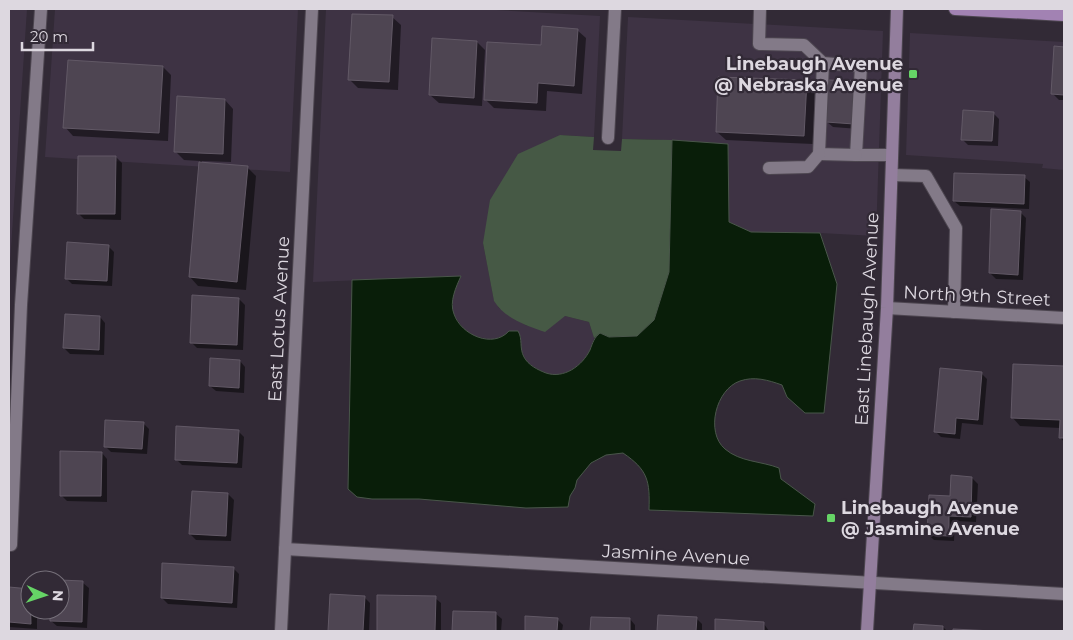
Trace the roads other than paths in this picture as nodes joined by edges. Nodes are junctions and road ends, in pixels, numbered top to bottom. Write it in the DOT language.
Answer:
graph roads {
  1 [pos="41,9"];
  2 [pos="312,9"];
  3 [pos="615,9"];
  4 [pos="760,9"];
  5 [pos="897,9"];
  6 [pos="955,9"];
  7 [pos="1064,15"];
  8 [pos="823,63"];
  9 [pos="608,138"];
  10 [pos="819,154"];
  11 [pos="856,155"];
  12 [pos="892,155"];
  13 [pos="769,168"];
  14 [pos="892,175"];
  15 [pos="15,305"];
  16 [pos="887,308"];
  17 [pos="954,312"];
  18 [pos="1064,318"];
  19 [pos="10,545"];
  20 [pos="285,549"];
  21 [pos="870,584"];
  22 [pos="1064,594"];
  23 [pos="281,631"];
  24 [pos="867,631"];
  1 -- 15 [label="street"];
  2 -- 20 [label="street, East Lotus Avenue"];
  3 -- 9 [label="street"];
  4 -- 8 [label="street"];
  5 -- 12 [label="street, East Linebaugh Avenue"];
  6 -- 7 [label="main road"];
  8 -- 10 [label="street"];
  8 -- 11 [label="street"];
  10 -- 11 [label="street"];
  10 -- 13 [label="street"];
  11 -- 12 [label="street"];
  12 -- 14 [label="street, East Linebaugh Avenue"];
  14 -- 16 [label="street, East Linebaugh Avenue"];
  14 -- 17 [label="street"];
  15 -- 19 [label="street"];
  16 -- 17 [label="street, North 9th Street"];
  16 -- 21 [label="street, East Linebaugh Avenue"];
  17 -- 18 [label="street, North 9th Street"];
  20 -- 21 [label="street, Jasmine Avenue"];
  20 -- 23 [label="street, East Lotus Avenue"];
  21 -- 22 [label="street, Jasmine Avenue"];
  21 -- 24 [label="street, East Linebaugh Avenue"];
}
